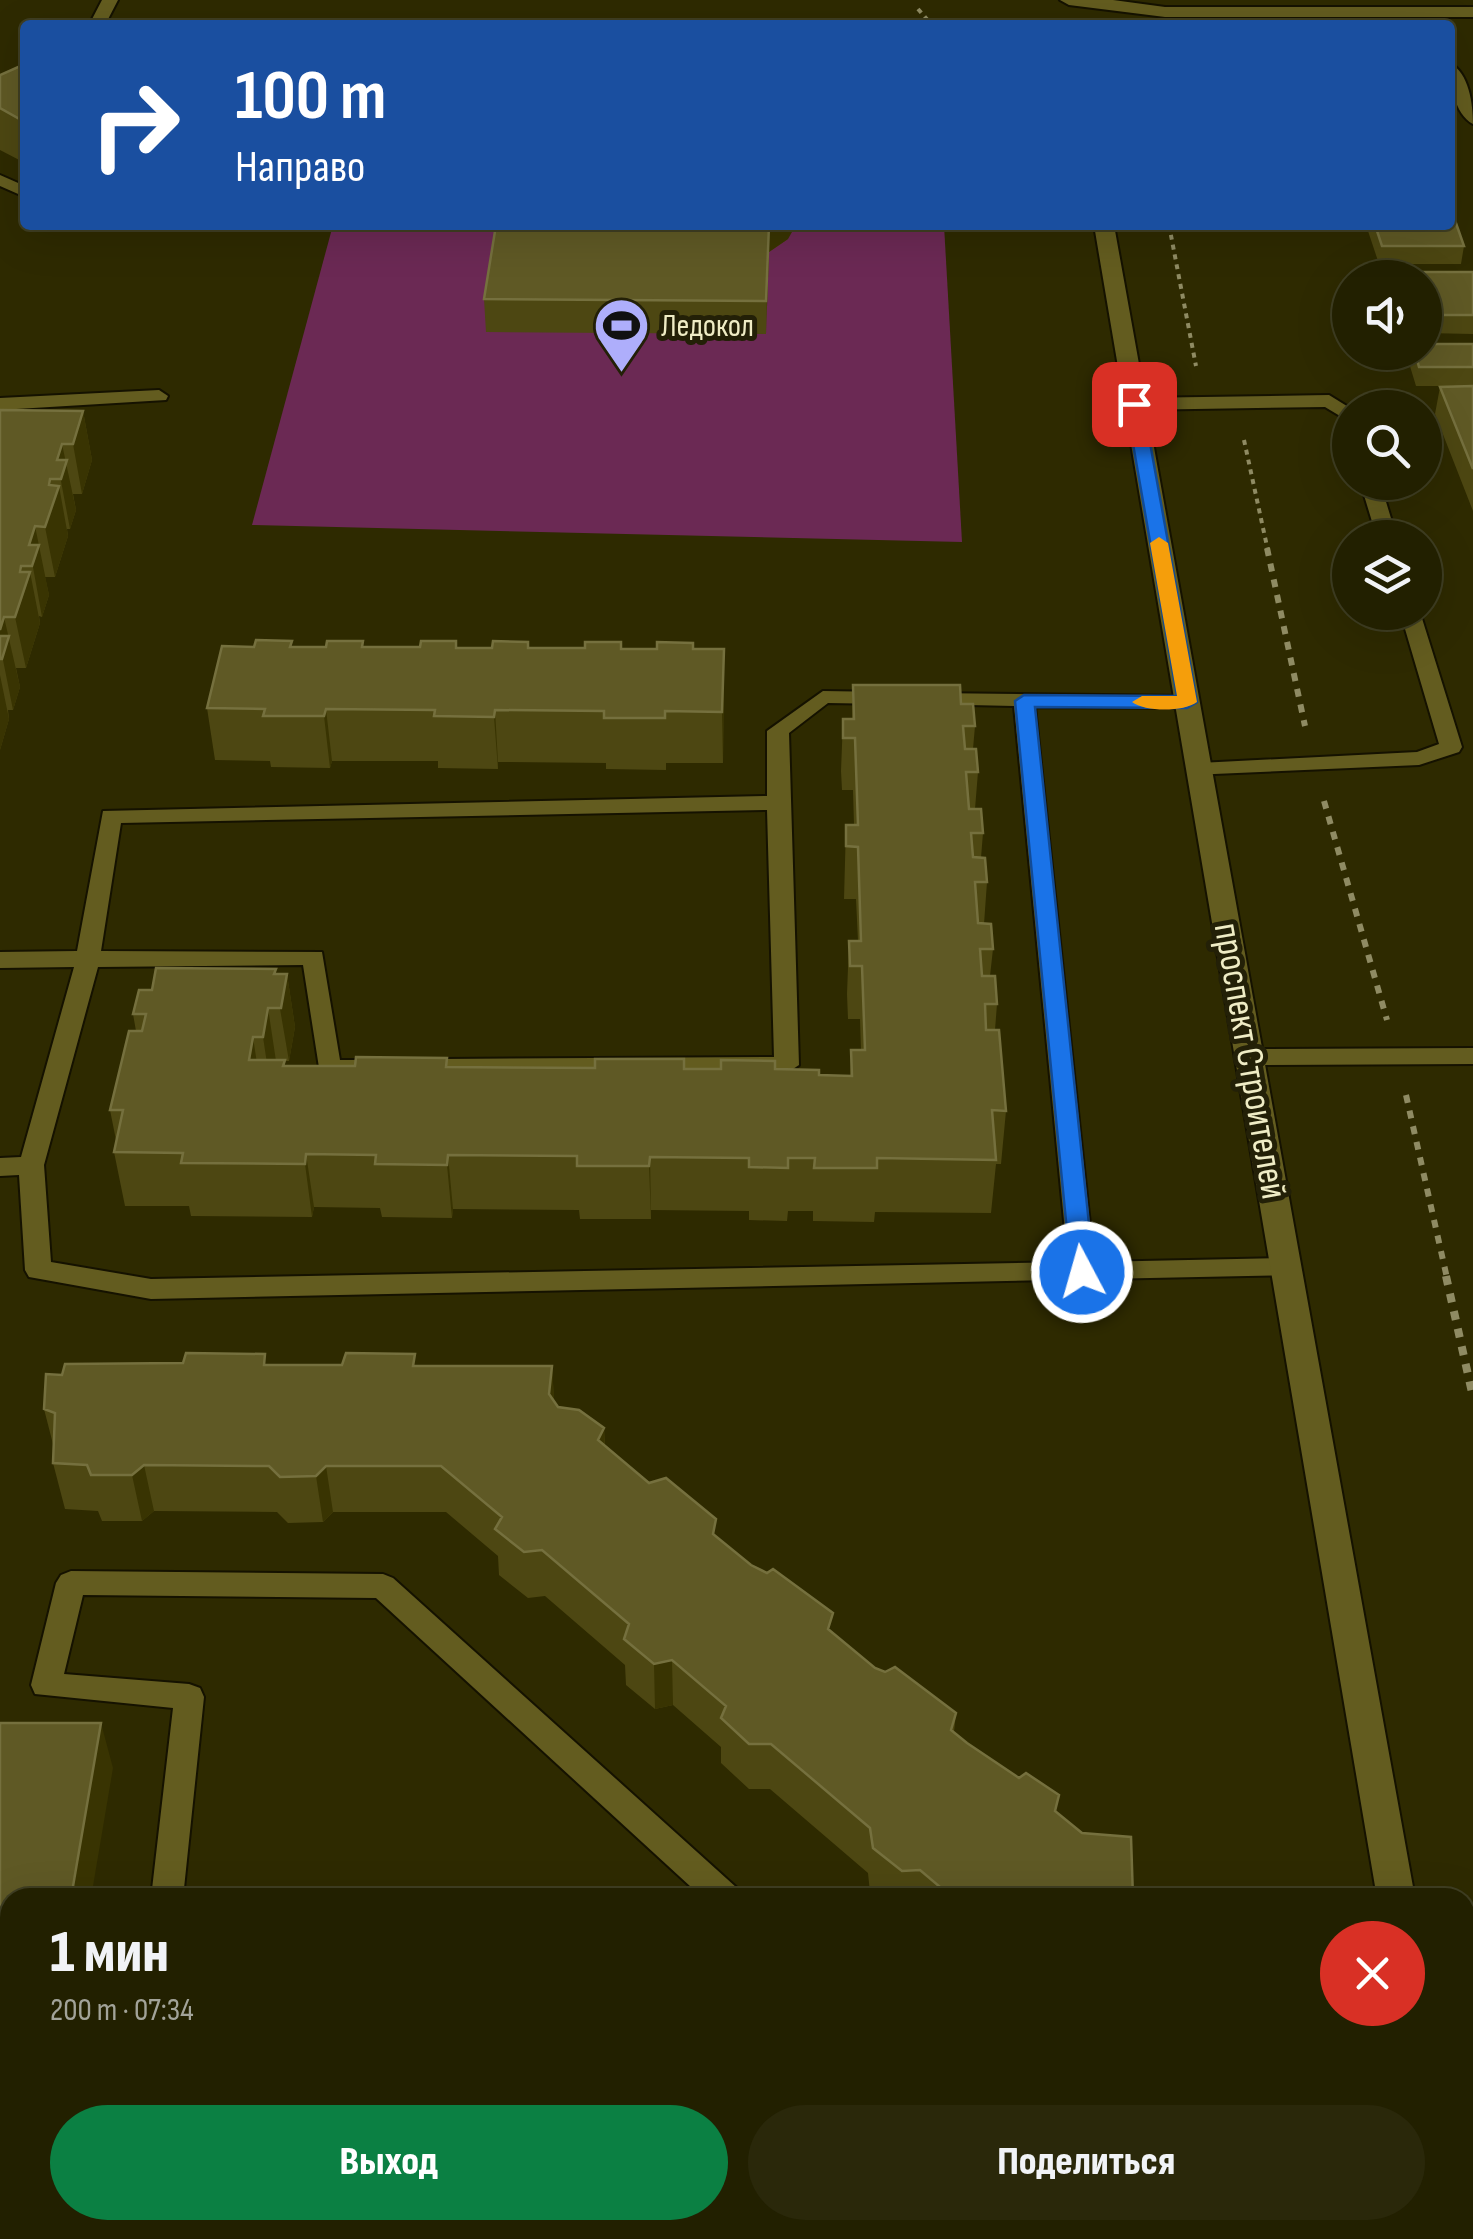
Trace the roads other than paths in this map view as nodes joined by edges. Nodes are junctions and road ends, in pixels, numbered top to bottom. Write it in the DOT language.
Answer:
graph roads {
  1 [pos="1068,0"];
  2 [pos="1473,12"];
  3 [pos="1427,19"];
  4 [pos="1455,79"];
  5 [pos="1473,119"];
  6 [pos="1105,230"];
  7 [pos="160,396"];
  8 [pos="1332,403"];
  9 [pos="0,404"];
  10 [pos="1134,404"];
  11 [pos="1415,630"];
  12 [pos="1024,701"];
  13 [pos="1187,702"];
  14 [pos="1199,770"];
  15 [pos="778,804"];
  16 [pos="88,959"];
  17 [pos="0,960"];
  18 [pos="1249,1056"];
  19 [pos="1473,1056"];
  20 [pos="429,1067"];
  21 [pos="389,1068"];
  22 [pos="31,1165"];
  23 [pos="0,1167"];
  24 [pos="1286,1268"];
  25 [pos="1082,1272"];
  26 [pos="168,1888"];
  27 [pos="715,1888"];
  28 [pos="1394,1888"];
  1 -- 3 [label="street"];
  2 -- 3 [label="street"];
  4 -- 5 [label="lane"];
  6 -- 10 [label="street, проспект Строителей"];
  7 -- 9 [label="lane"];
  8 -- 10 [label="lane"];
  10 -- 13 [label="street, проспект Строителей"];
  11 -- 14 [label="lane"];
  12 -- 13 [label="lane"];
  12 -- 15 [label="lane"];
  12 -- 25 [label="lane"];
  13 -- 14 [label="street, проспект Строителей"];
  14 -- 18 [label="street, проспект Строителей"];
  15 -- 16 [label="lane"];
  15 -- 20 [label="lane"];
  16 -- 17 [label="lane"];
  16 -- 21 [label="lane"];
  16 -- 22 [label="lane"];
  18 -- 19 [label="lane"];
  18 -- 24 [label="street, проспект Строителей"];
  22 -- 23 [label="lane"];
  22 -- 25 [label="lane"];
  24 -- 25 [label="lane"];
  24 -- 28 [label="street, проспект Строителей"];
  26 -- 27 [label="lane"];
}
